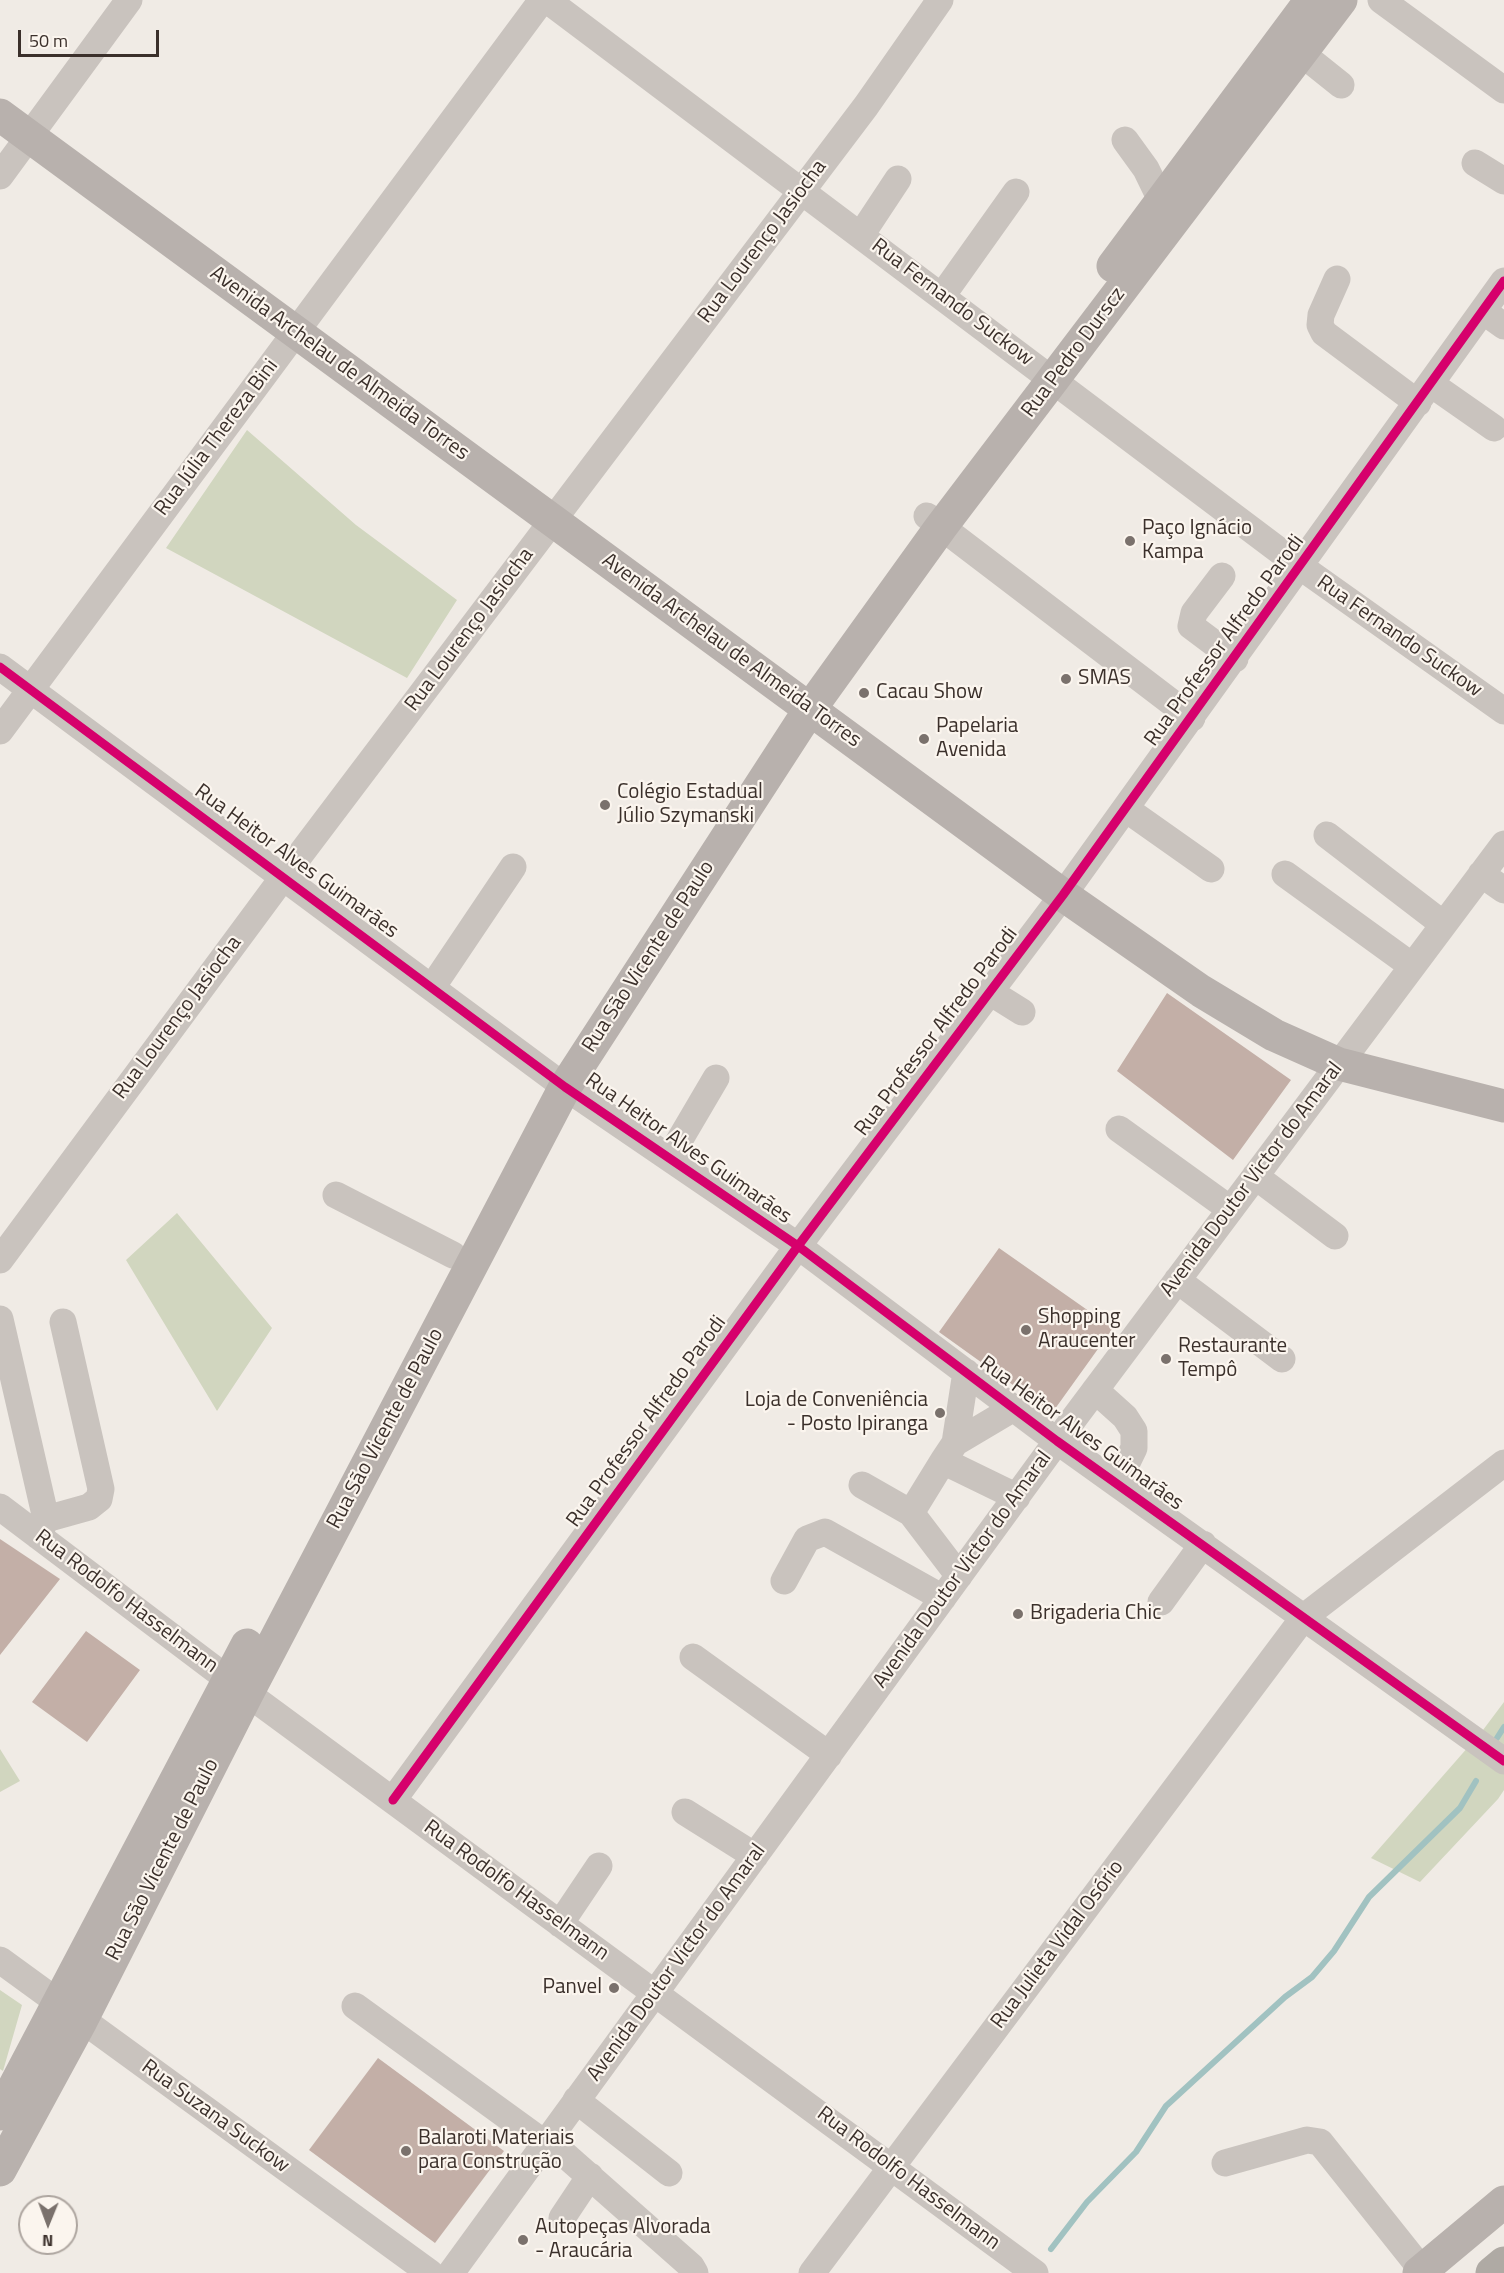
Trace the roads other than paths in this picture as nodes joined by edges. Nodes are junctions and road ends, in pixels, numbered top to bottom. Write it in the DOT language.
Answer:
graph roads {
  1 [pos="129,0"];
  2 [pos="542,0"];
  3 [pos="547,0"];
  4 [pos="940,0"];
  5 [pos="1311,0"];
  6 [pos="1341,0"];
  7 [pos="1380,0"];
  8 [pos="1301,53"];
  9 [pos="1341,85"];
  10 [pos="1504,90"];
  11 [pos="0,115"];
  12 [pos="29,136"];
  13 [pos="1125,140"];
  14 [pos="1475,162"];
  15 [pos="0,176"];
  16 [pos="898,179"];
  17 [pos="1504,181"];
  18 [pos="801,191"];
  19 [pos="1016,192"];
  20 [pos="1161,200"];
  21 [pos="861,235"];
  22 [pos="1337,279"];
  23 [pos="1504,281"];
  24 [pos="942,296"];
  25 [pos="1494,319"];
  26 [pos="296,332"];
  27 [pos="1047,374"];
  28 [pos="1425,394"];
  29 [pos="1494,428"];
  30 [pos="552,521"];
  31 [pos="934,521"];
  32 [pos="1301,567"];
  33 [pos="1222,576"];
  34 [pos="1235,659"];
  35 [pos="0,667"];
  36 [pos="30,690"];
  37 [pos="801,703"];
  38 [pos="1504,711"];
  39 [pos="1192,718"];
  40 [pos="0,731"];
  41 [pos="1126,809"];
  42 [pos="1328,835"];
  43 [pos="1504,844"];
  44 [pos="513,867"];
  45 [pos="1211,869"];
  46 [pos="1285,874"];
  47 [pos="1481,874"];
  48 [pos="284,876"];
  49 [pos="1504,890"];
  50 [pos="1063,896"];
  51 [pos="1443,924"];
  52 [pos="1412,966"];
  53 [pos="433,986"];
  54 [pos="990,992"];
  55 [pos="1022,1012"];
  56 [pos="1339,1064"];
  57 [pos="716,1078"];
  58 [pos="557,1079"];
  59 [pos="1504,1106"];
  60 [pos="1119,1129"];
  61 [pos="669,1158"];
  62 [pos="1255,1176"];
  63 [pos="336,1195"];
  64 [pos="1230,1209"];
  65 [pos="1335,1236"];
  66 [pos="798,1246"];
  67 [pos="453,1255"];
  68 [pos="0,1260"];
  69 [pos="1177,1280"];
  70 [pos="0,1319"];
  71 [pos="63,1322"];
  72 [pos="1282,1359"];
  73 [pos="966,1372"];
  74 [pos="1095,1390"];
  75 [pos="1014,1408"];
  76 [pos="1057,1441"];
  77 [pos="949,1452"];
  78 [pos="1504,1463"];
  79 [pos="1117,1483"];
  80 [pos="862,1485"];
  81 [pos="1017,1497"];
  82 [pos="0,1507"];
  83 [pos="911,1513"];
  84 [pos="42,1527"];
  85 [pos="1203,1544"];
  86 [pos="959,1576"];
  87 [pos="784,1581"];
  88 [pos="943,1598"];
  89 [pos="1161,1602"];
  90 [pos="1304,1617"];
  91 [pos="693,1657"];
  92 [pos="238,1687"];
  93 [pos="829,1755"];
  94 [pos="1504,1761"];
  95 [pos="393,1800"];
  96 [pos="685,1812"];
  97 [pos="756,1856"];
  98 [pos="599,1866"];
  99 [pos="560,1924"];
  100 [pos="0,1960"];
  101 [pos="656,1994"];
  102 [pos="355,2006"];
  103 [pos="71,2013"];
  104 [pos="32,2084"];
  105 [pos="576,2100"];
  106 [pos="0,2114"];
  107 [pos="546,2141"];
  108 [pos="1225,2163"];
  109 [pos="892,2166"];
  110 [pos="0,2170"];
  111 [pos="669,2173"];
  112 [pos="590,2176"];
  113 [pos="1504,2202"];
  114 [pos="562,2218"];
  115 [pos="1504,2263"];
  116 [pos="1420,2272"];
  117 [pos="430,2273"];
  118 [pos="451,2273"];
  119 [pos="695,2273"];
  120 [pos="812,2273"];
  121 [pos="1035,2273"];
  122 [pos="1492,2273"];
  1 -- 12 [label="street"];
  2 -- 26 [label="street, Rua Júlia Thereza Bini"];
  3 -- 18 [label="street, Rua Fernando Suckow"];
  4 -- 18 [label="street, Rua Lourenço Jasiocha"];
  5 -- 20 [label="main road, Rua Pedro Durscz"];
  6 -- 8 [label="main road, Rua Pedro Durscz"];
  7 -- 10 [label="street"];
  8 -- 9 [label="street"];
  8 -- 27 [label="main road, Rua Pedro Durscz"];
  11 -- 12 [label="main road, Avenida Archelau de Almeida Torres"];
  12 -- 15 [label="street"];
  12 -- 26 [label="main road, Avenida Archelau de Almeida Torres"];
  13 -- 20 [label="street"];
  14 -- 17 [label="street"];
  16 -- 21 [label="street"];
  18 -- 21 [label="street, Rua Fernando Suckow"];
  18 -- 30 [label="street, Rua Lourenço Jasiocha"];
  19 -- 24 [label="street"];
  20 -- 27 [label="main road, Rua Pedro Durscz"];
  21 -- 24 [label="street, Rua Fernando Suckow"];
  22 -- 28 [label="street"];
  23 -- 25 [label="street, Rua Professor Alfredo Parodi"];
  24 -- 27 [label="street, Rua Fernando Suckow"];
  25 -- 28 [label="street, Rua Professor Alfredo Parodi"];
  26 -- 30 [label="main road, Avenida Archelau de Almeida Torres"];
  26 -- 36 [label="street, Rua Júlia Thereza Bini"];
  27 -- 31 [label="main road, Rua Pedro Durscz"];
  27 -- 32 [label="street, Rua Fernando Suckow"];
  28 -- 29 [label="street"];
  28 -- 32 [label="street, Rua Professor Alfredo Parodi"];
  30 -- 37 [label="main road, Avenida Archelau de Almeida Torres"];
  30 -- 48 [label="street, Rua Lourenço Jasiocha"];
  31 -- 37 [label="main road, Rua Pedro Durscz"];
  31 -- 39 [label="street"];
  32 -- 34 [label="street, Rua Professor Alfredo Parodi"];
  32 -- 38 [label="street, Rua Fernando Suckow"];
  33 -- 34 [label="street"];
  34 -- 39 [label="street, Rua Professor Alfredo Parodi"];
  35 -- 36 [label="street, Rua Heitor Alves Guimarães"];
  36 -- 40 [label="street, Rua Júlia Thereza Bini"];
  36 -- 48 [label="street, Rua Heitor Alves Guimarães"];
  37 -- 50 [label="main road, Avenida Archelau de Almeida Torres"];
  37 -- 58 [label="main road, Rua São Vicente de Paulo"];
  39 -- 41 [label="street, Rua Professor Alfredo Parodi"];
  41 -- 45 [label="street"];
  41 -- 50 [label="street, Rua Professor Alfredo Parodi"];
  42 -- 51 [label="street"];
  43 -- 47 [label="street, Avenida Doutor Victor do Amaral"];
  44 -- 53 [label="street"];
  46 -- 52 [label="street"];
  47 -- 49 [label="street"];
  47 -- 51 [label="street, Avenida Doutor Victor do Amaral"];
  48 -- 53 [label="street, Rua Heitor Alves Guimarães"];
  48 -- 68 [label="street, Rua Lourenço Jasiocha"];
  50 -- 54 [label="street, Rua Professor Alfredo Parodi"];
  50 -- 56 [label="main road, Avenida Archelau de Almeida Torres"];
  51 -- 52 [label="street, Avenida Doutor Victor do Amaral"];
  52 -- 56 [label="street, Avenida Doutor Victor do Amaral"];
  53 -- 58 [label="street, Rua Heitor Alves Guimarães"];
  54 -- 55 [label="street"];
  54 -- 66 [label="street, Rua Professor Alfredo Parodi"];
  56 -- 59 [label="main road, Avenida Archelau de Almeida Torres"];
  56 -- 62 [label="street, Avenida Doutor Victor do Amaral"];
  57 -- 61 [label="street"];
  58 -- 61 [label="street, Rua Heitor Alves Guimarães"];
  58 -- 67 [label="main road, Rua São Vicente de Paulo"];
  58 -- 92 [label="main road, Rua São Vicente de Paulo"];
  60 -- 64 [label="street"];
  61 -- 66 [label="street, Rua Heitor Alves Guimarães"];
  62 -- 64 [label="street, Avenida Doutor Victor do Amaral"];
  62 -- 65 [label="street"];
  63 -- 67 [label="street"];
  64 -- 69 [label="street, Avenida Doutor Victor do Amaral"];
  66 -- 73 [label="street, Rua Heitor Alves Guimarães"];
  66 -- 95 [label="street, Rua Professor Alfredo Parodi"];
  67 -- 92 [label="main road, Rua São Vicente de Paulo"];
  69 -- 72 [label="street"];
  69 -- 74 [label="street, Avenida Doutor Victor do Amaral"];
  70 -- 84 [label="street"];
  71 -- 84 [label="street"];
  73 -- 75 [label="street, Rua Heitor Alves Guimarães"];
  73 -- 77 [label="street"];
  74 -- 76 [label="street, Avenida Doutor Victor do Amaral"];
  74 -- 79 [label="street"];
  75 -- 76 [label="street, Rua Heitor Alves Guimarães"];
  75 -- 77 [label="street"];
  76 -- 79 [label="street, Rua Heitor Alves Guimarães"];
  76 -- 81 [label="street, Avenida Doutor Victor do Amaral"];
  77 -- 81 [label="street"];
  77 -- 83 [label="street"];
  78 -- 90 [label="street, Rua Julieta Vidal Osório"];
  79 -- 85 [label="street, Rua Heitor Alves Guimarães"];
  80 -- 83 [label="street"];
  81 -- 86 [label="street, Avenida Doutor Victor do Amaral"];
  82 -- 84 [label="street, Rua Rodolfo Hasselmann"];
  83 -- 86 [label="street"];
  84 -- 92 [label="street, Rua Rodolfo Hasselmann"];
  85 -- 89 [label="street"];
  85 -- 90 [label="street, Rua Heitor Alves Guimarães"];
  86 -- 88 [label="street, Avenida Doutor Victor do Amaral"];
  87 -- 88 [label="street"];
  88 -- 93 [label="street, Avenida Doutor Victor do Amaral"];
  90 -- 94 [label="street, Rua Heitor Alves Guimarães"];
  90 -- 109 [label="street, Rua Julieta Vidal Osório"];
  91 -- 93 [label="street"];
  92 -- 95 [label="street, Rua Rodolfo Hasselmann"];
  92 -- 103 [label="main road, Rua São Vicente de Paulo"];
  93 -- 97 [label="street, Avenida Doutor Victor do Amaral"];
  95 -- 99 [label="street, Rua Rodolfo Hasselmann"];
  96 -- 97 [label="street"];
  97 -- 101 [label="street, Avenida Doutor Victor do Amaral"];
  98 -- 99 [label="street"];
  99 -- 101 [label="street, Rua Rodolfo Hasselmann"];
  100 -- 103 [label="street, Rua Suzana Suckow"];
  101 -- 105 [label="street, Avenida Doutor Victor do Amaral"];
  101 -- 109 [label="street, Rua Rodolfo Hasselmann"];
  102 -- 107 [label="street"];
  103 -- 104 [label="main road, Rua São Vicente de Paulo"];
  103 -- 117 [label="street, Rua Suzana Suckow"];
  104 -- 106 [label="main road, Rua São Vicente de Paulo"];
  104 -- 110 [label="main road, Rua São Vicente de Paulo"];
  105 -- 107 [label="street, Avenida Doutor Victor do Amaral"];
  105 -- 111 [label="street"];
  107 -- 112 [label="street"];
  107 -- 118 [label="street, Avenida Doutor Victor do Amaral"];
  108 -- 116 [label="street"];
  109 -- 120 [label="street, Rua Julieta Vidal Osório"];
  109 -- 121 [label="street, Rua Rodolfo Hasselmann"];
  112 -- 114 [label="street"];
  112 -- 119 [label="street"];
  113 -- 116 [label="main road"];
  115 -- 122 [label="highway"];
}
